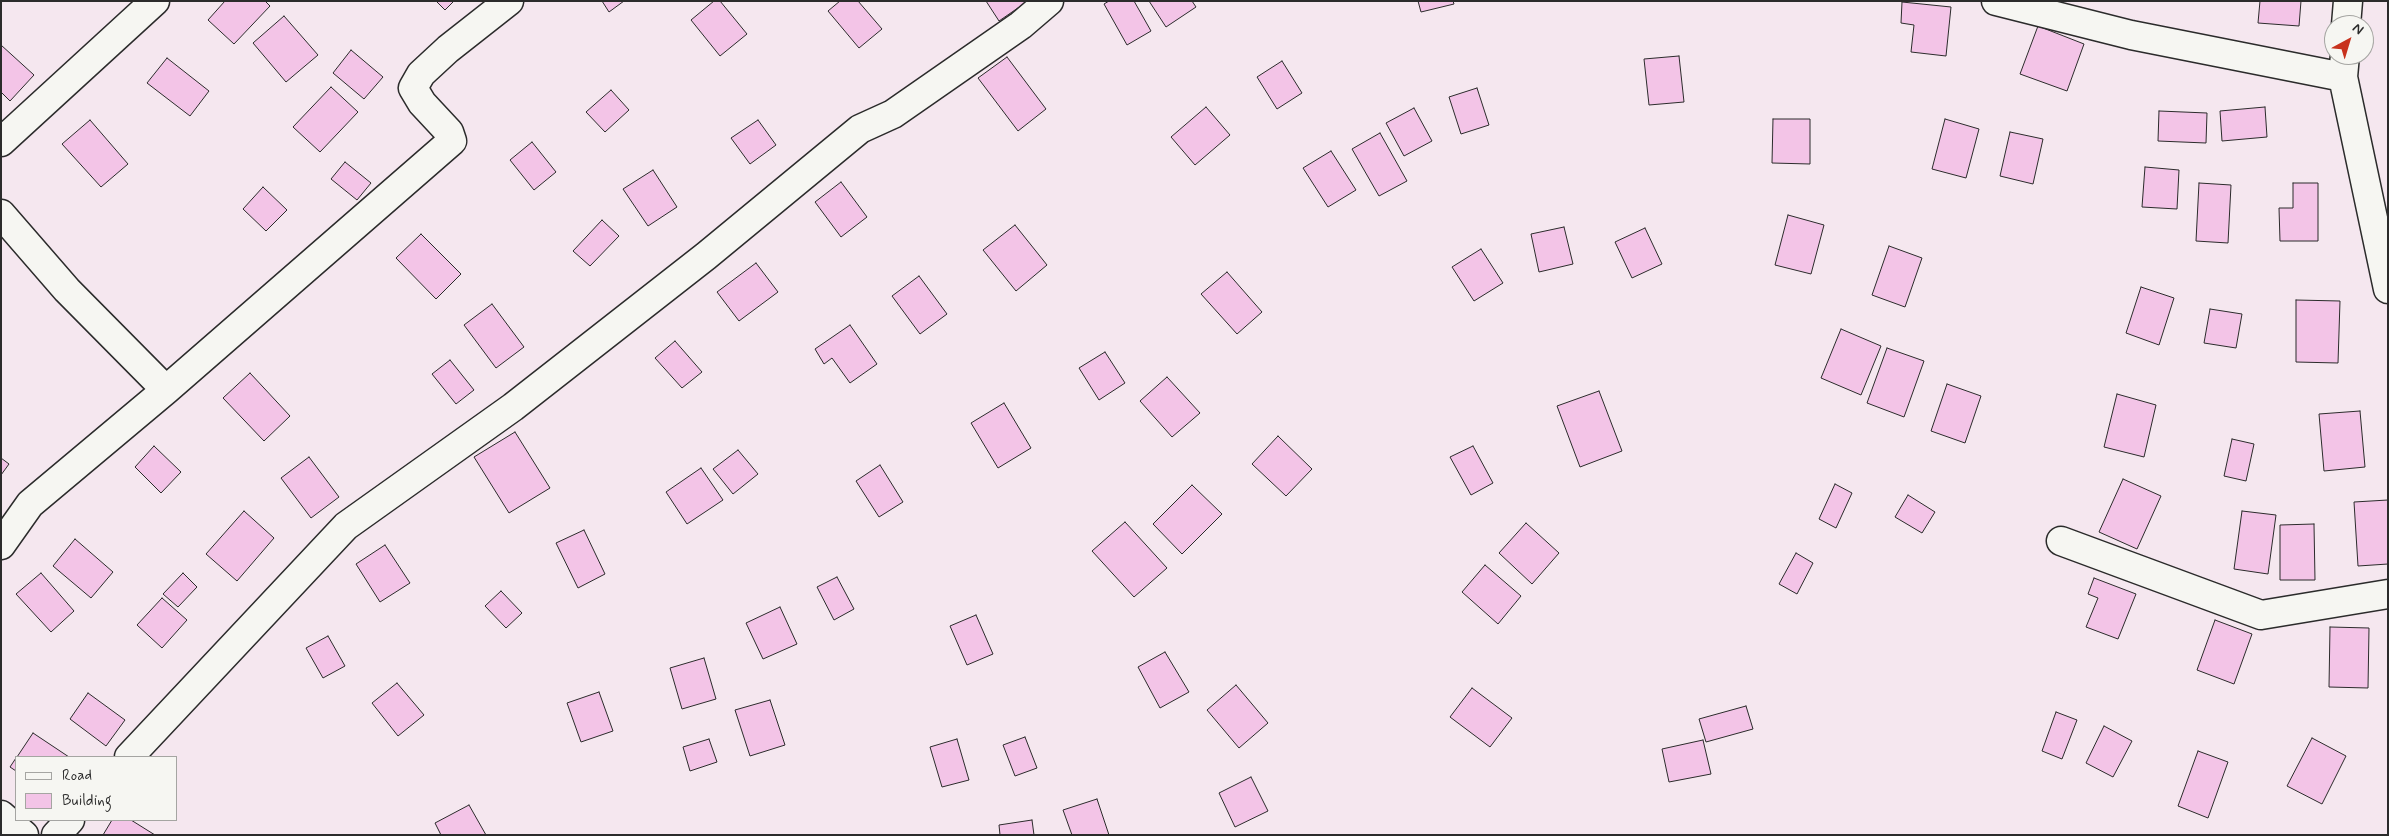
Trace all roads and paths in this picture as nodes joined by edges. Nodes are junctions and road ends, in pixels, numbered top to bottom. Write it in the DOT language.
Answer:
graph roads {
  1 [pos="156,1"];
  2 [pos="509,1"];
  3 [pos="1050,1"];
  4 [pos="1996,1"];
  5 [pos="2348,1"];
  6 [pos="2347,15"];
  7 [pos="2344,66"];
  8 [pos="1,142"];
  9 [pos="1,214"];
  10 [pos="2388,289"];
  11 [pos="166,390"];
  12 [pos="2061,541"];
  13 [pos="1,545"];
  14 [pos="2388,594"];
  15 [pos="130,756"];
  16 [pos="1,815"];
  17 [pos="69,821"];
  18 [pos="24,835"];
  19 [pos="56,835"];
  1 -- 8 [label="street"];
  2 -- 11 [label="street"];
  3 -- 15 [label="street"];
  4 -- 7 [label="street"];
  5 -- 6 [label="street"];
  7 -- 10 [label="street"];
  9 -- 11 [label="street"];
  11 -- 13 [label="street"];
  12 -- 14 [label="street"];
  16 -- 18 [label="street"];
  17 -- 19 [label="street"];
}
